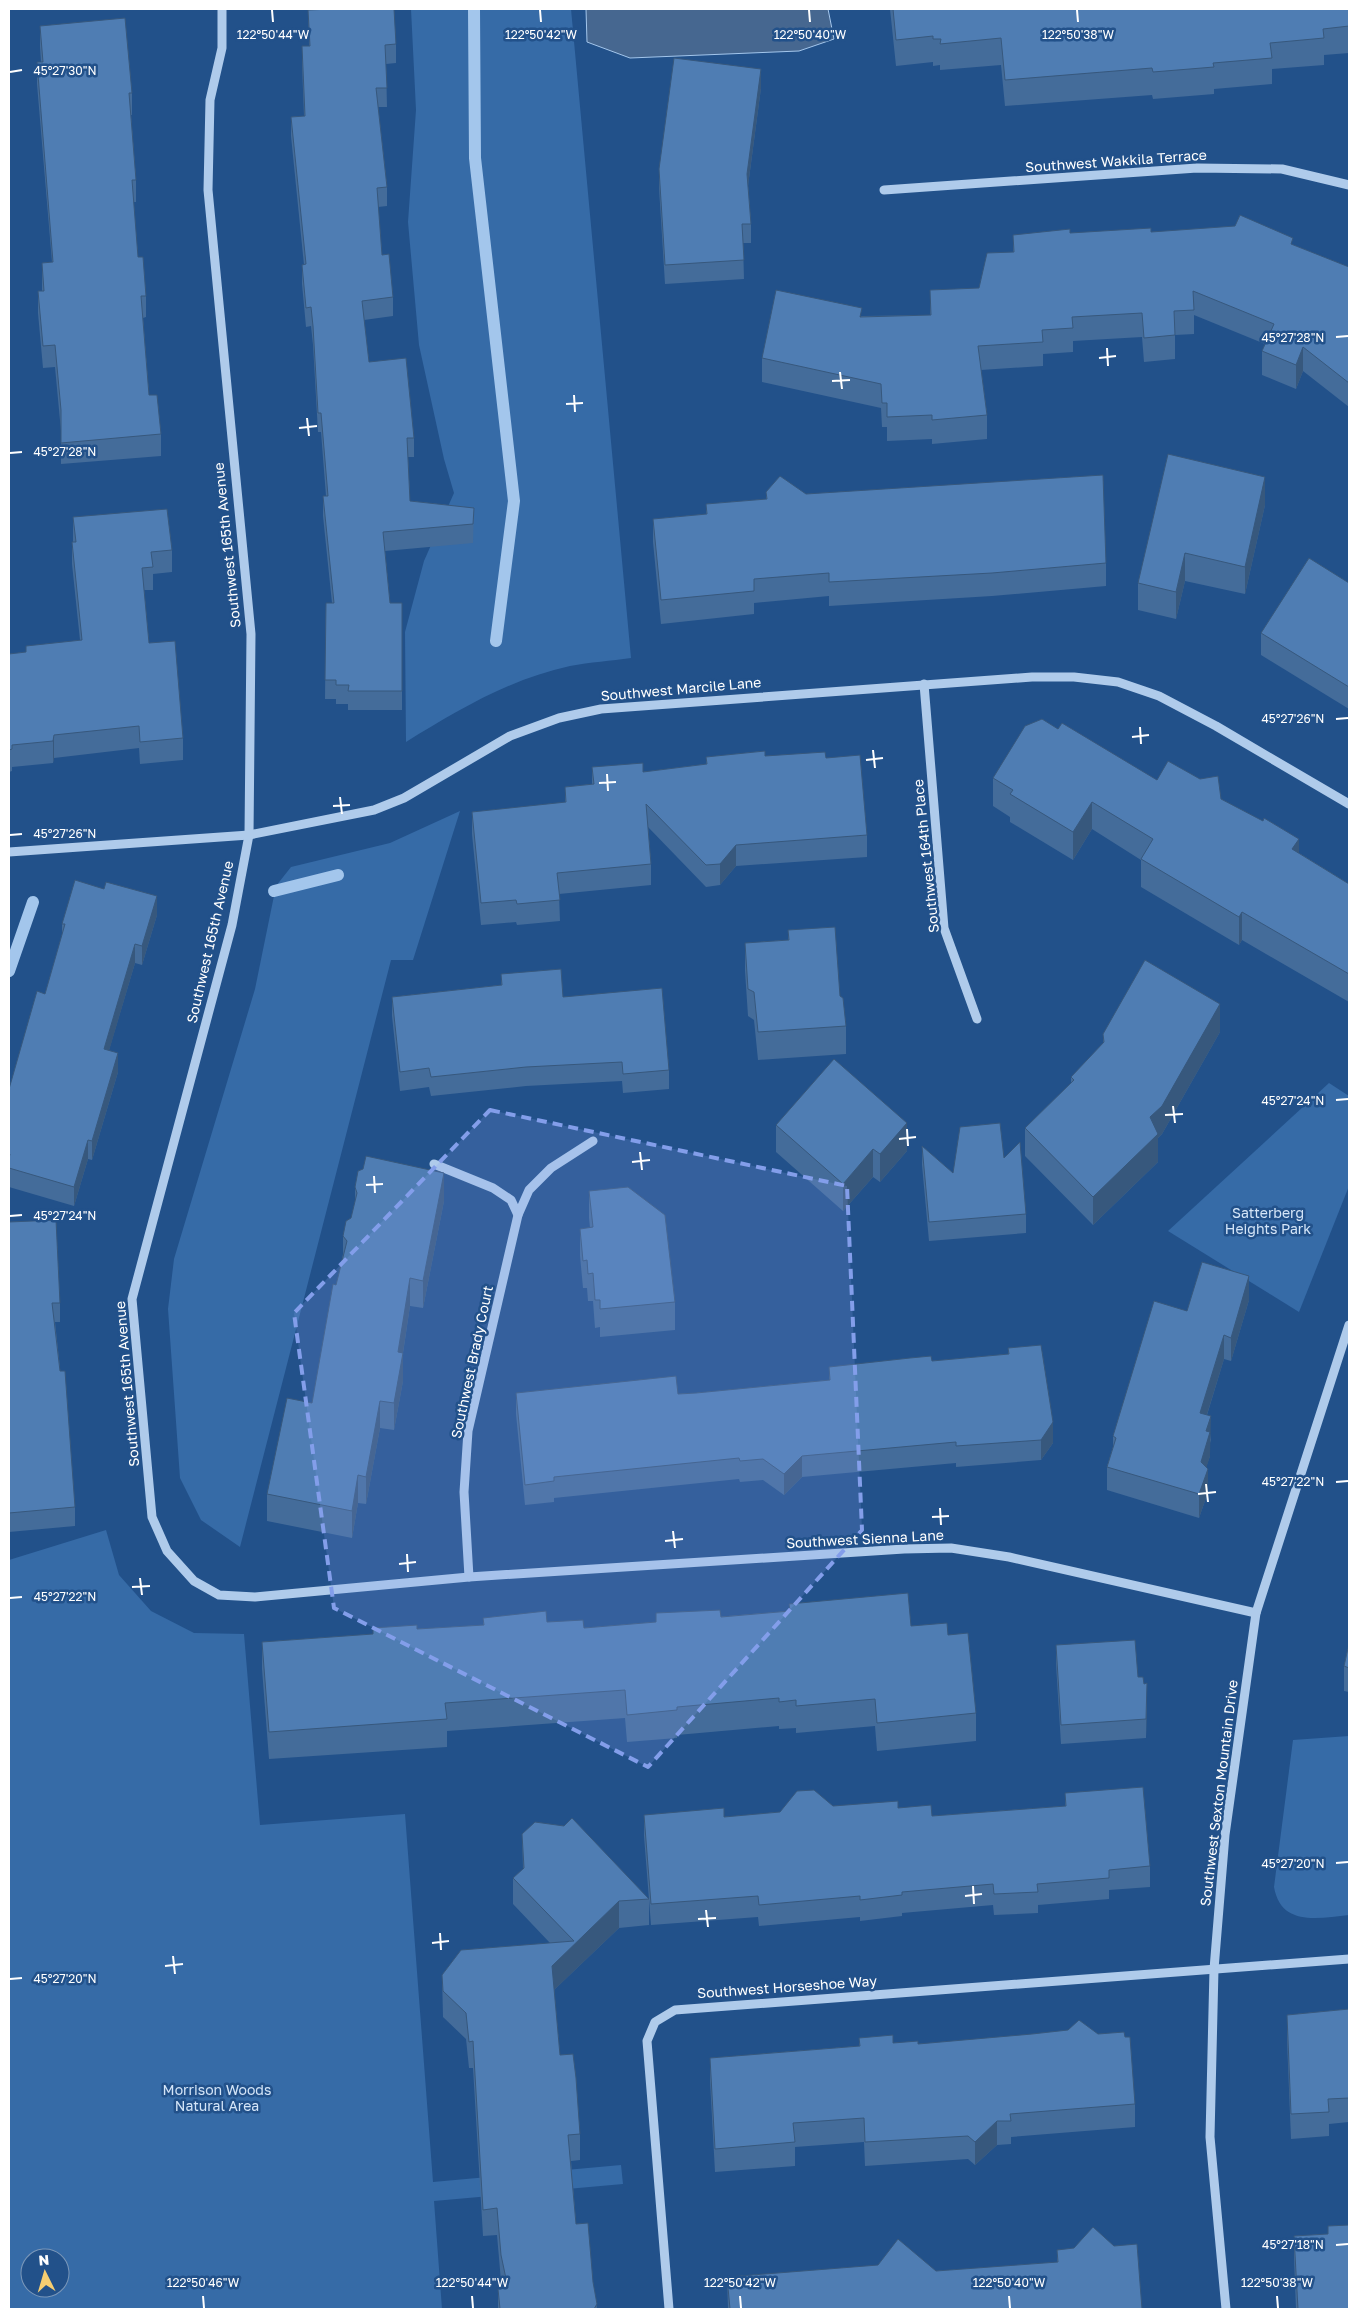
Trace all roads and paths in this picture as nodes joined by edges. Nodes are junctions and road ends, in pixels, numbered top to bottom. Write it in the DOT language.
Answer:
graph roads {
  1 [pos="222,9"];
  2 [pos="1349,185"];
  3 [pos="884,190"];
  4 [pos="924,684"];
  5 [pos="1349,804"];
  6 [pos="249,834"];
  7 [pos="9,852"];
  8 [pos="978,1020"];
  9 [pos="593,1141"];
  10 [pos="434,1164"];
  11 [pos="518,1215"];
  12 [pos="1349,1325"];
  13 [pos="469,1577"];
  14 [pos="1256,1613"];
  15 [pos="1349,1959"];
  16 [pos="1214,1969"];
  17 [pos="668,2309"];
  18 [pos="1226,2309"];
  1 -- 6 [label="street, Southwest 165th Avenue"];
  2 -- 3 [label="street, Southwest Wakkila Terrace"];
  4 -- 5 [label="street, Southwest Marcile Lane"];
  4 -- 6 [label="street, Southwest Marcile Lane"];
  4 -- 8 [label="street, Southwest 164th Place"];
  6 -- 7 [label="street, Southwest Marcile Lane"];
  6 -- 13 [label="street, Southwest 165th Avenue"];
  9 -- 11 [label="street, Southwest Brady Court"];
  10 -- 11 [label="street"];
  11 -- 13 [label="street, Southwest Brady Court"];
  12 -- 14 [label="street, Southwest Sexton Mountain Drive"];
  13 -- 14 [label="street, Southwest Sienna Lane"];
  14 -- 16 [label="street, Southwest Sexton Mountain Drive"];
  15 -- 16 [label="street, Southwest Horseshoe Way"];
  16 -- 17 [label="street, Southwest Horseshoe Way"];
  16 -- 18 [label="street, Southwest Sexton Mountain Drive"];
}
